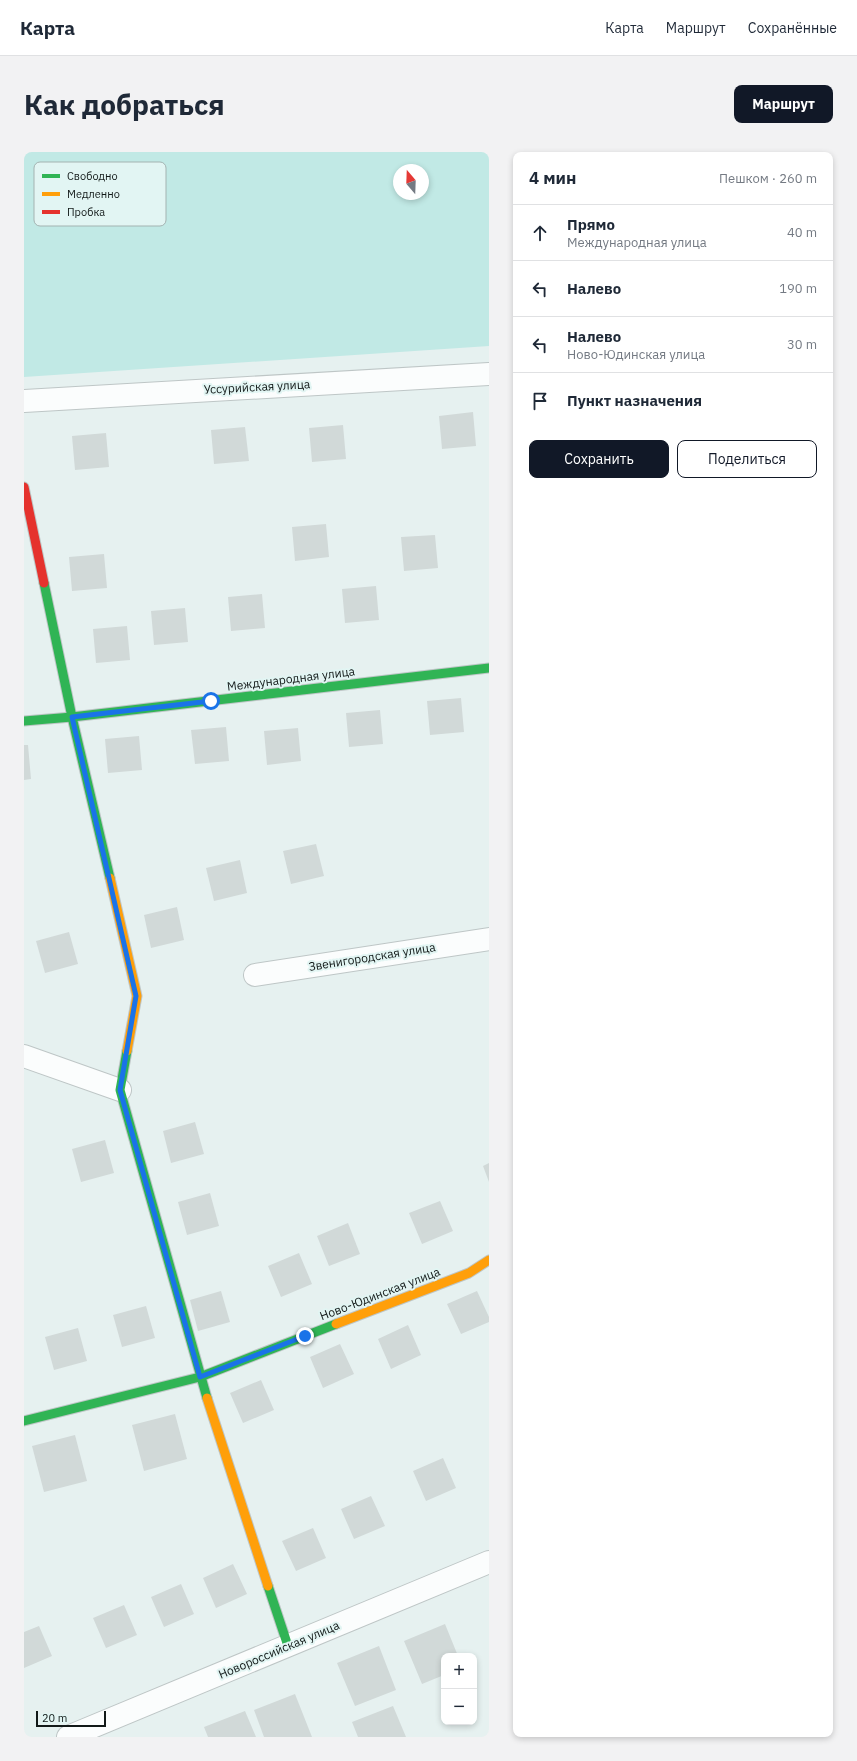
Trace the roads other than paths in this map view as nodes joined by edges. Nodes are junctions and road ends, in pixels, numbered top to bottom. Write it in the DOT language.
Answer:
graph roads {
  1 [pos="489,374"];
  2 [pos="24,401"];
  3 [pos="24,487"];
  4 [pos="489,668"];
  5 [pos="72,717"];
  6 [pos="24,721"];
  7 [pos="489,939"];
  8 [pos="255,975"];
  9 [pos="24,1056"];
  10 [pos="120,1090"];
  11 [pos="489,1260"];
  12 [pos="200,1377"];
  13 [pos="24,1421"];
  14 [pos="489,1562"];
  15 [pos="288,1646"];
  16 [pos="68,1737"];
  1 -- 2 [label="street, Уссурийская улица"];
  3 -- 5 [label="street"];
  4 -- 5 [label="street, Международная улица"];
  5 -- 6 [label="street, Международная улица"];
  5 -- 10 [label="street"];
  7 -- 8 [label="street, Звенигородская улица"];
  9 -- 10 [label="street"];
  10 -- 12 [label="street"];
  11 -- 12 [label="street, Ново-Юдинская улица"];
  12 -- 13 [label="street, Ново-Юдинская улица"];
  12 -- 15 [label="street"];
  14 -- 15 [label="street, Новороссийская улица"];
  15 -- 16 [label="street, Новороссийская улица"];
}
